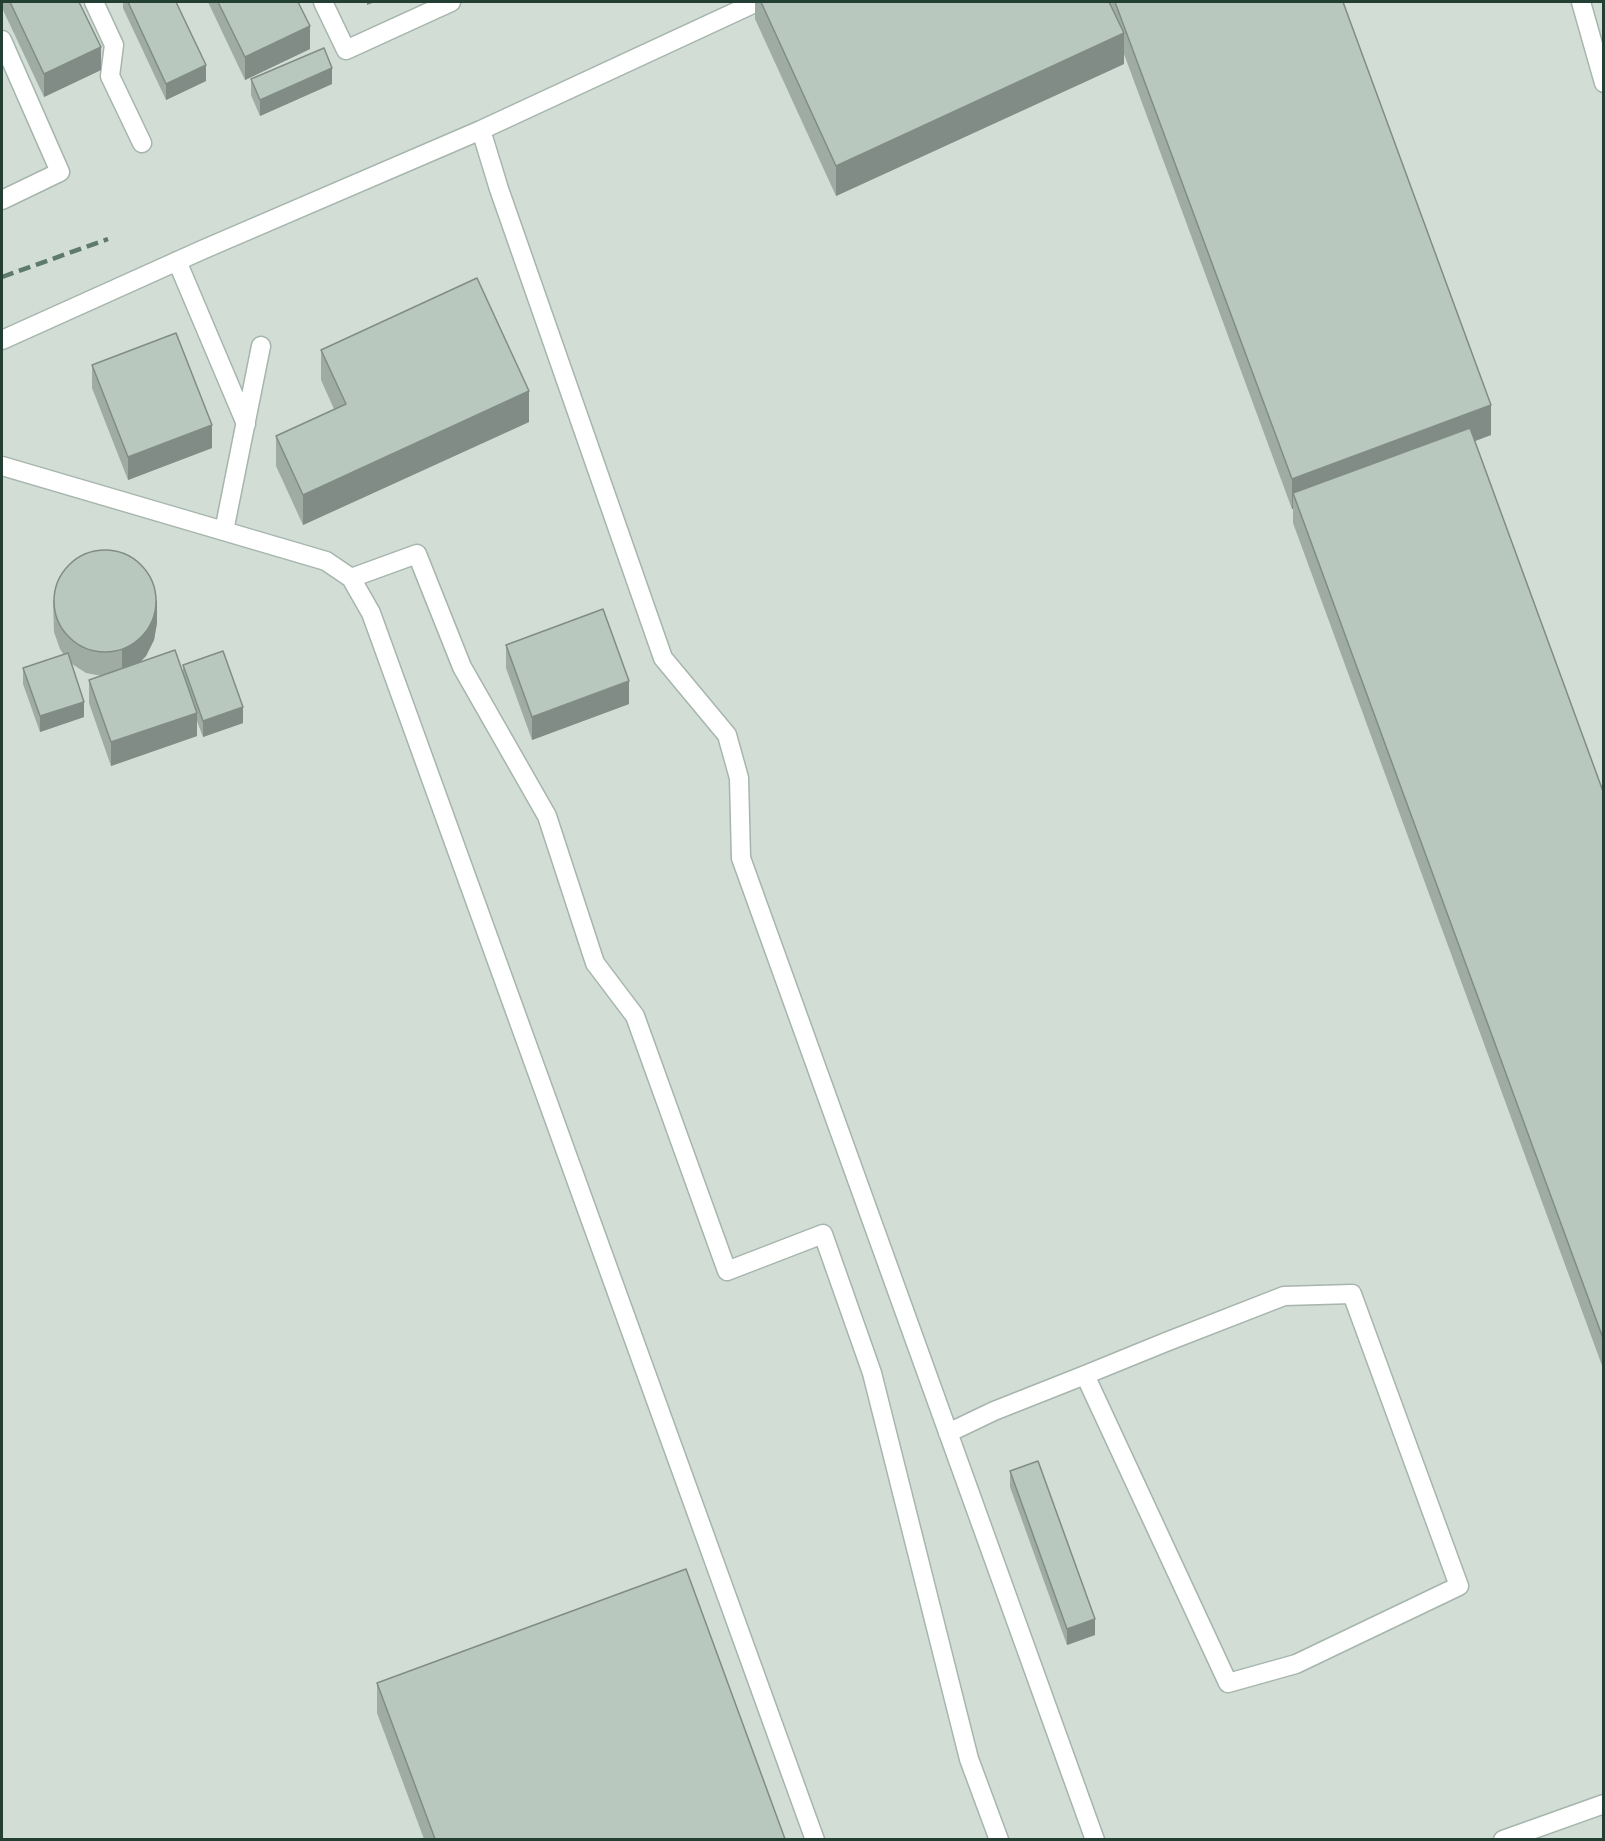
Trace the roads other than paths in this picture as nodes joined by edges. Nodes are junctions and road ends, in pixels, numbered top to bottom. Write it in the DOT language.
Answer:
graph roads {
  1 [pos="94,2"];
  2 [pos="323,2"];
  3 [pos="451,2"];
  4 [pos="757,2"];
  5 [pos="1581,2"];
  6 [pos="2,40"];
  7 [pos="1604,83"];
  8 [pos="481,130"];
  9 [pos="142,143"];
  10 [pos="2,200"];
  11 [pos="177,261"];
  12 [pos="2,340"];
  13 [pos="261,346"];
  14 [pos="246,424"];
  15 [pos="2,466"];
  16 [pos="224,531"];
  17 [pos="351,578"];
  18 [pos="1085,1375"];
  19 [pos="948,1433"];
  20 [pos="1604,1804"];
  21 [pos="815,1839"];
  22 [pos="999,1839"];
  23 [pos="1095,1839"];
  24 [pos="1503,1839"];
  1 -- 9 [label="lane"];
  2 -- 3 [label="lane"];
  4 -- 8 [label="lane"];
  5 -- 7 [label="lane"];
  6 -- 10 [label="lane"];
  8 -- 11 [label="lane"];
  8 -- 19 [label="lane"];
  11 -- 12 [label="lane"];
  11 -- 14 [label="lane"];
  13 -- 14 [label="lane"];
  14 -- 16 [label="lane"];
  15 -- 16 [label="lane"];
  16 -- 17 [label="lane"];
  17 -- 21 [label="lane"];
  17 -- 22 [label="lane"];
  18 -- 18 [label="lane"];
  18 -- 19 [label="lane"];
  19 -- 23 [label="lane"];
  20 -- 24 [label="lane"];
}
